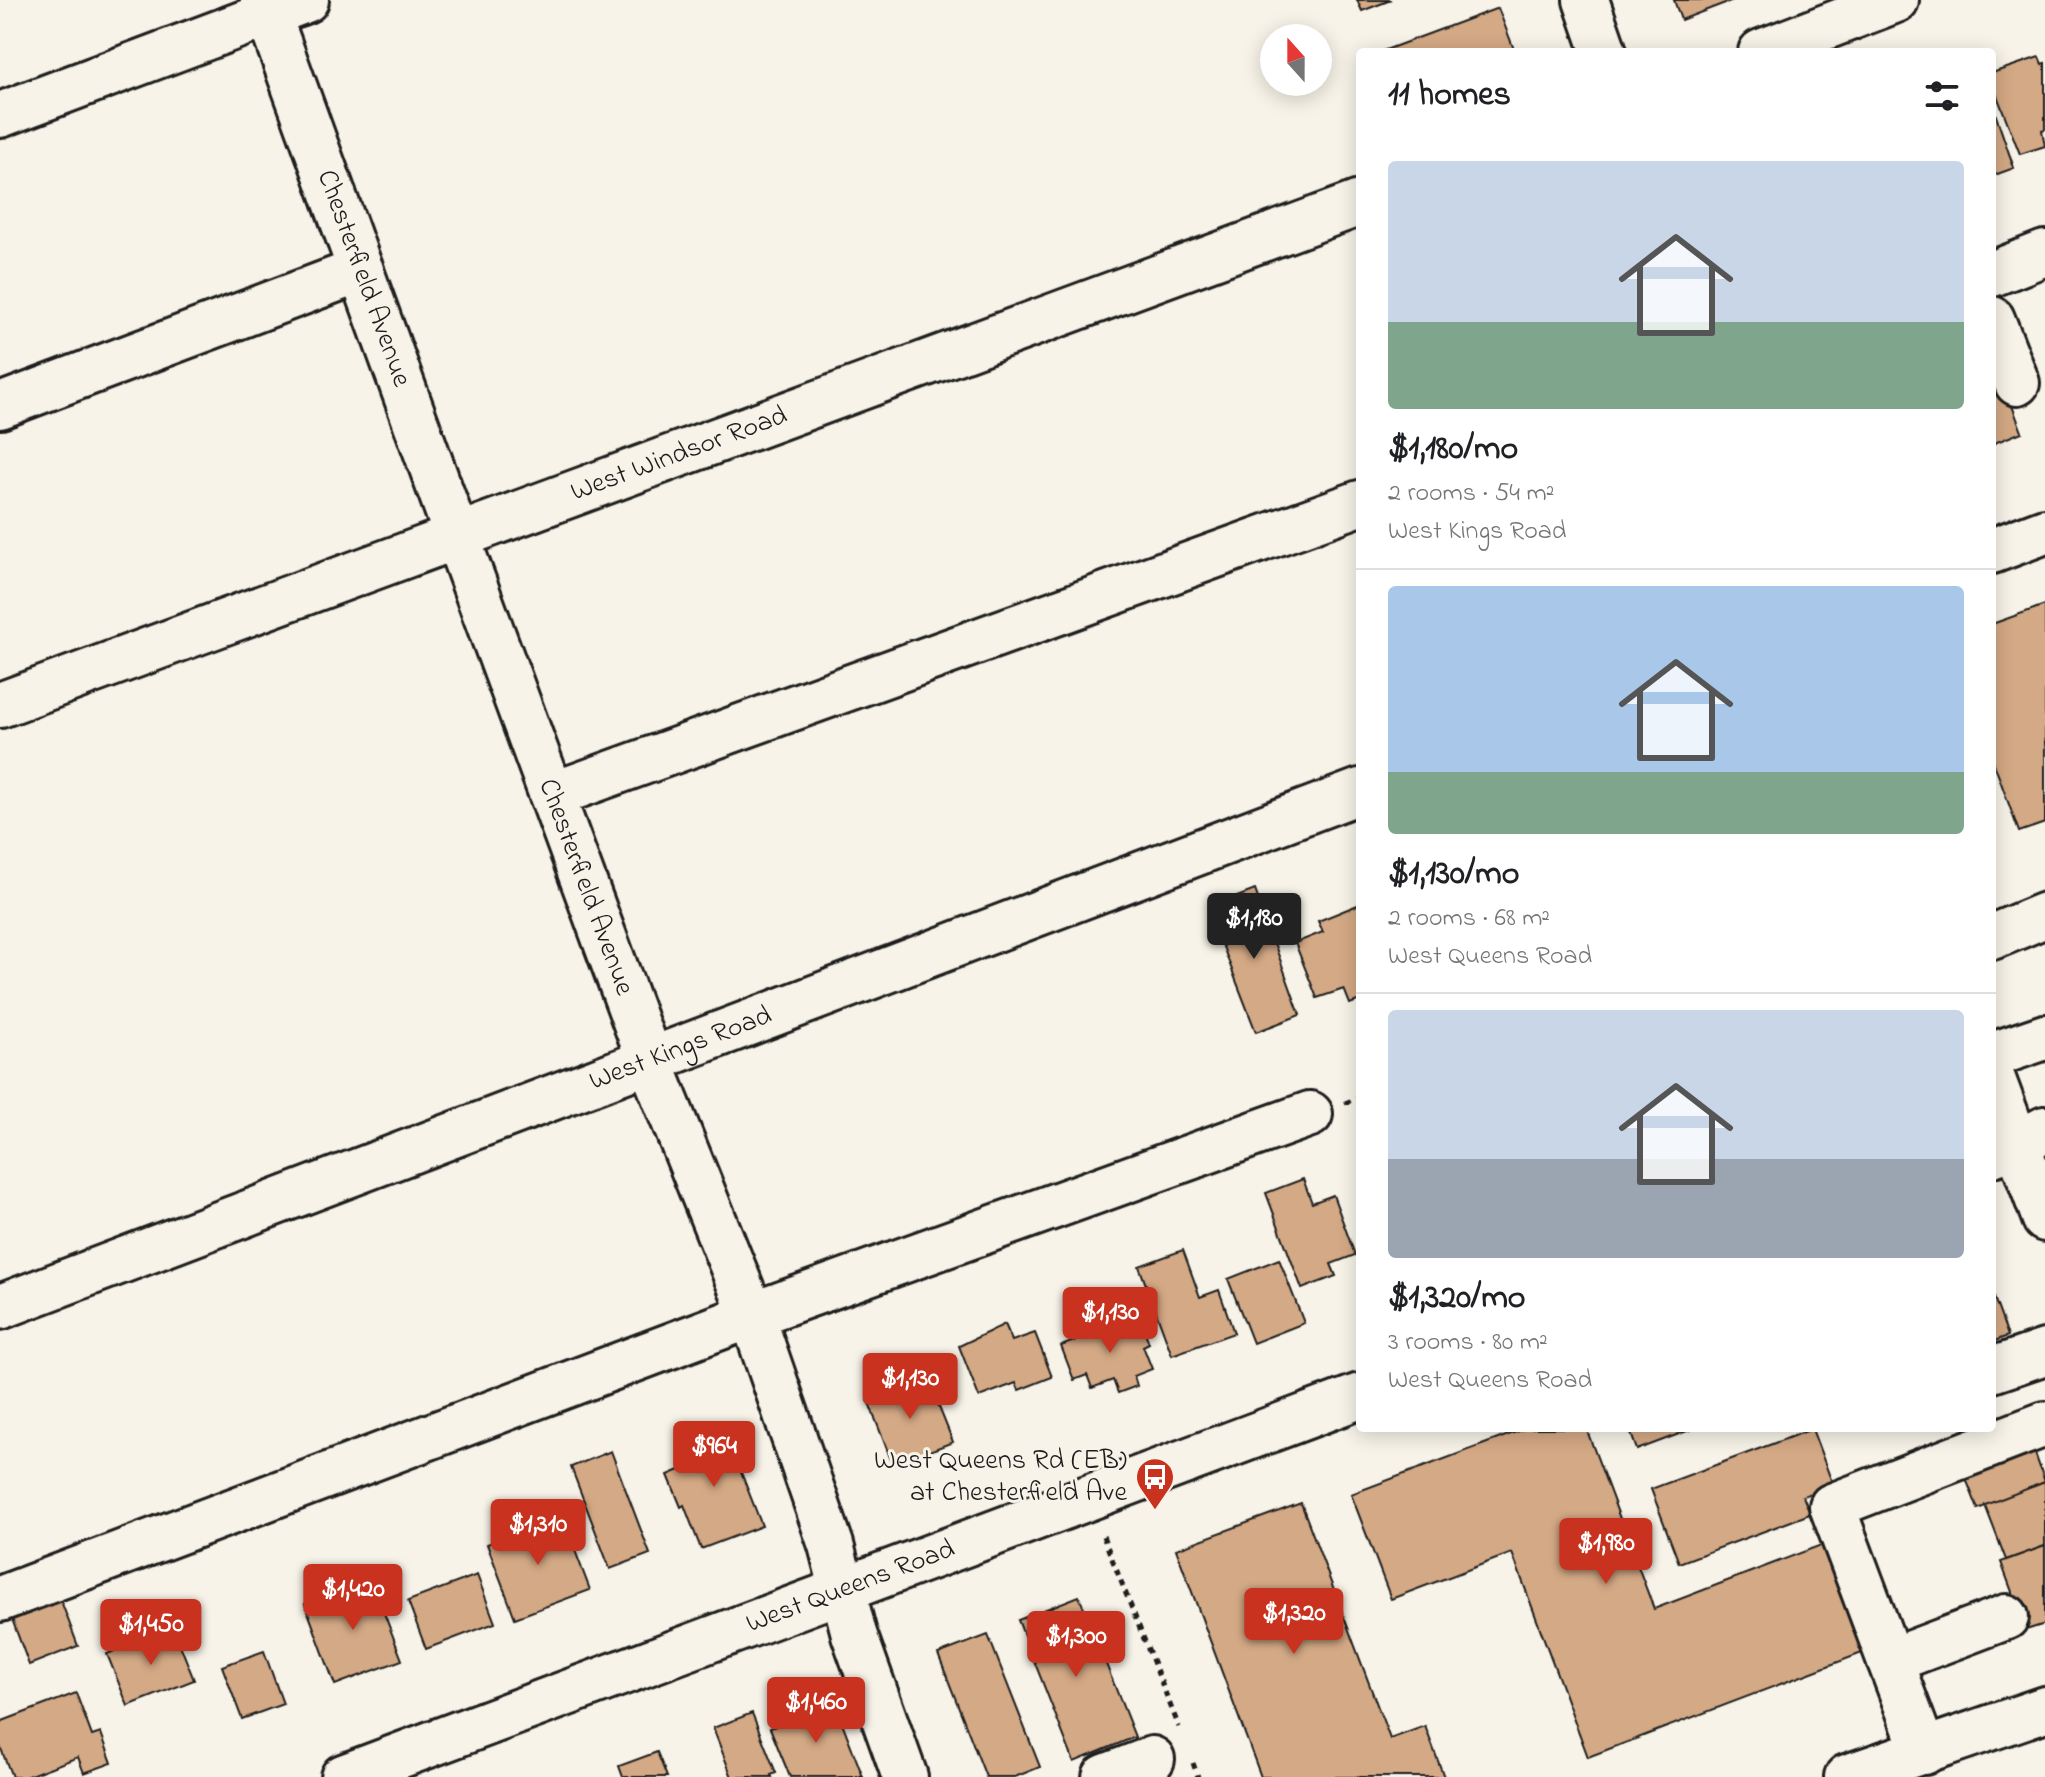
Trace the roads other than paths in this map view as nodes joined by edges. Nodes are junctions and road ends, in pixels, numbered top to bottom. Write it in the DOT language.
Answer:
graph roads {
  1 [pos="1586,0"];
  2 [pos="1896,0"];
  3 [pos="279,5"];
  4 [pos="1603,48"];
  5 [pos="1771,48"];
  6 [pos="0,115"];
  7 [pos="1356,204"];
  8 [pos="2045,253"];
  9 [pos="361,270"];
  10 [pos="1996,272"];
  11 [pos="1996,329"];
  12 [pos="2017,383"];
  13 [pos="0,406"];
  14 [pos="1356,504"];
  15 [pos="2045,531"];
  16 [pos="456,536"];
  17 [pos="1996,549"];
  18 [pos="0,705"];
  19 [pos="1356,793"];
  20 [pos="552,795"];
  21 [pos="2045,915"];
  22 [pos="1996,935"];
  23 [pos="2045,1037"];
  24 [pos="1996,1054"];
  25 [pos="649,1059"];
  26 [pos="1996,1087"];
  27 [pos="1310,1114"];
  28 [pos="2018,1142"];
  29 [pos="2045,1219"];
  30 [pos="0,1307"];
  31 [pos="752,1315"];
  32 [pos="2045,1352"];
  33 [pos="1996,1369"];
  34 [pos="1356,1397"];
  35 [pos="2045,1424"];
  36 [pos="842,1590"];
  37 [pos="0,1599"];
  38 [pos="2006,1617"];
  39 [pos="1890,1661"];
  40 [pos="2045,1709"];
  41 [pos="1924,1752"];
  42 [pos="1152,1759"];
  43 [pos="343,1777"];
  44 [pos="905,1777"];
  45 [pos="1105,1777"];
  46 [pos="1847,1777"];
  1 -- 4 [label="street"];
  2 -- 5 [label="street"];
  3 -- 6 [label="street"];
  3 -- 9 [label="street, Chesterfield Avenue"];
  7 -- 16 [label="street, West Windsor Road"];
  8 -- 10 [label="street"];
  9 -- 13 [label="street"];
  9 -- 16 [label="street, Chesterfield Avenue"];
  11 -- 12 [label="street"];
  14 -- 20 [label="street"];
  15 -- 17 [label="street"];
  16 -- 18 [label="street, West Windsor Road"];
  16 -- 20 [label="street, Chesterfield Avenue"];
  19 -- 25 [label="street, West Kings Road"];
  20 -- 25 [label="street, Chesterfield Avenue"];
  21 -- 22 [label="street"];
  23 -- 24 [label="street"];
  25 -- 30 [label="street, West Kings Road"];
  25 -- 31 [label="street, Chesterfield Avenue"];
  26 -- 28 [label="street"];
  27 -- 31 [label="street"];
  28 -- 29 [label="street"];
  31 -- 36 [label="street, Chesterfield Avenue"];
  31 -- 37 [label="street"];
  32 -- 33 [label="street"];
  34 -- 36 [label="street, West Queens Road"];
  35 -- 39 [label="street"];
  36 -- 43 [label="street, West Queens Road"];
  36 -- 44 [label="street, Chesterfield Avenue"];
  38 -- 39 [label="street"];
  39 -- 41 [label="street"];
  40 -- 41 [label="street"];
  41 -- 46 [label="street"];
  42 -- 45 [label="street"];
}
